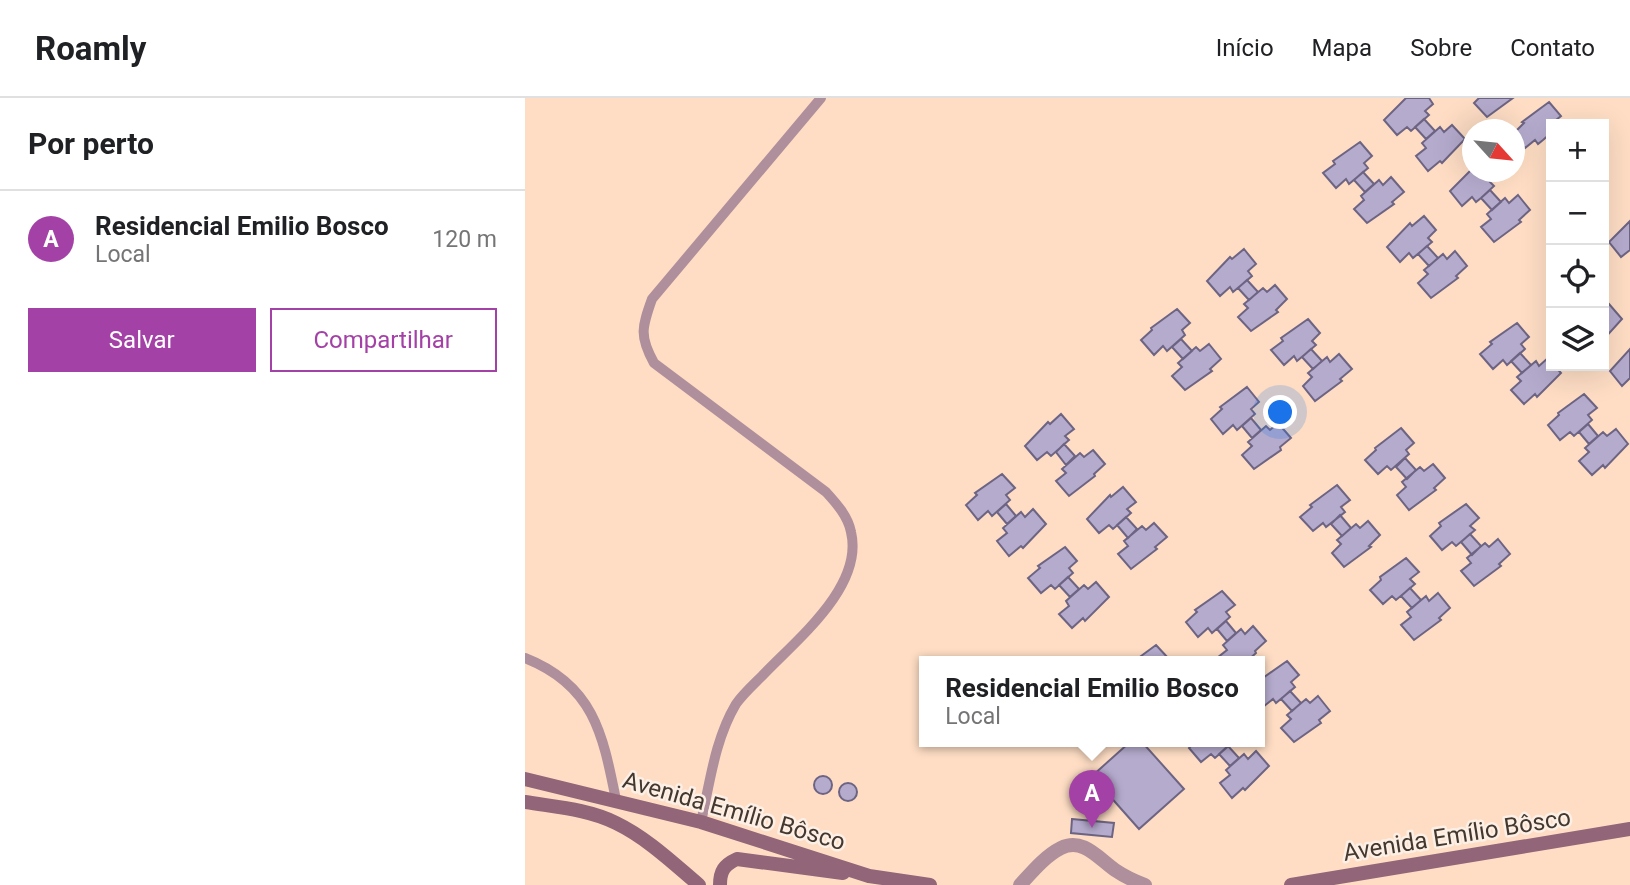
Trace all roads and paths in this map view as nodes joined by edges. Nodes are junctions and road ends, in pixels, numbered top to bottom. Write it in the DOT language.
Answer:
graph roads {
  1 [pos="821,98"];
  2 [pos="525,658"];
  3 [pos="525,783"];
  4 [pos="616,800"];
  5 [pos="525,802"];
  6 [pos="701,822"];
  7 [pos="1630,829"];
  8 [pos="869,876"];
  9 [pos="699,885"];
  10 [pos="720,885"];
  11 [pos="930,885"];
  12 [pos="1020,885"];
  13 [pos="1145,885"];
  14 [pos="1291,885"];
  1 -- 6 [label="lane"];
  2 -- 4 [label="lane"];
  3 -- 4 [label="main road, Avenida Emílio Bôsco"];
  4 -- 6 [label="main road, Avenida Emílio Bôsco"];
  5 -- 9 [label="main road, Avenida Emílio Bôsco"];
  6 -- 8 [label="main road, Avenida Emílio Bôsco"];
  7 -- 14 [label="main road, Avenida Emílio Bôsco"];
  8 -- 10 [label="main road"];
  8 -- 11 [label="main road, Avenida Emílio Bôsco"];
  12 -- 13 [label="street"];
}
